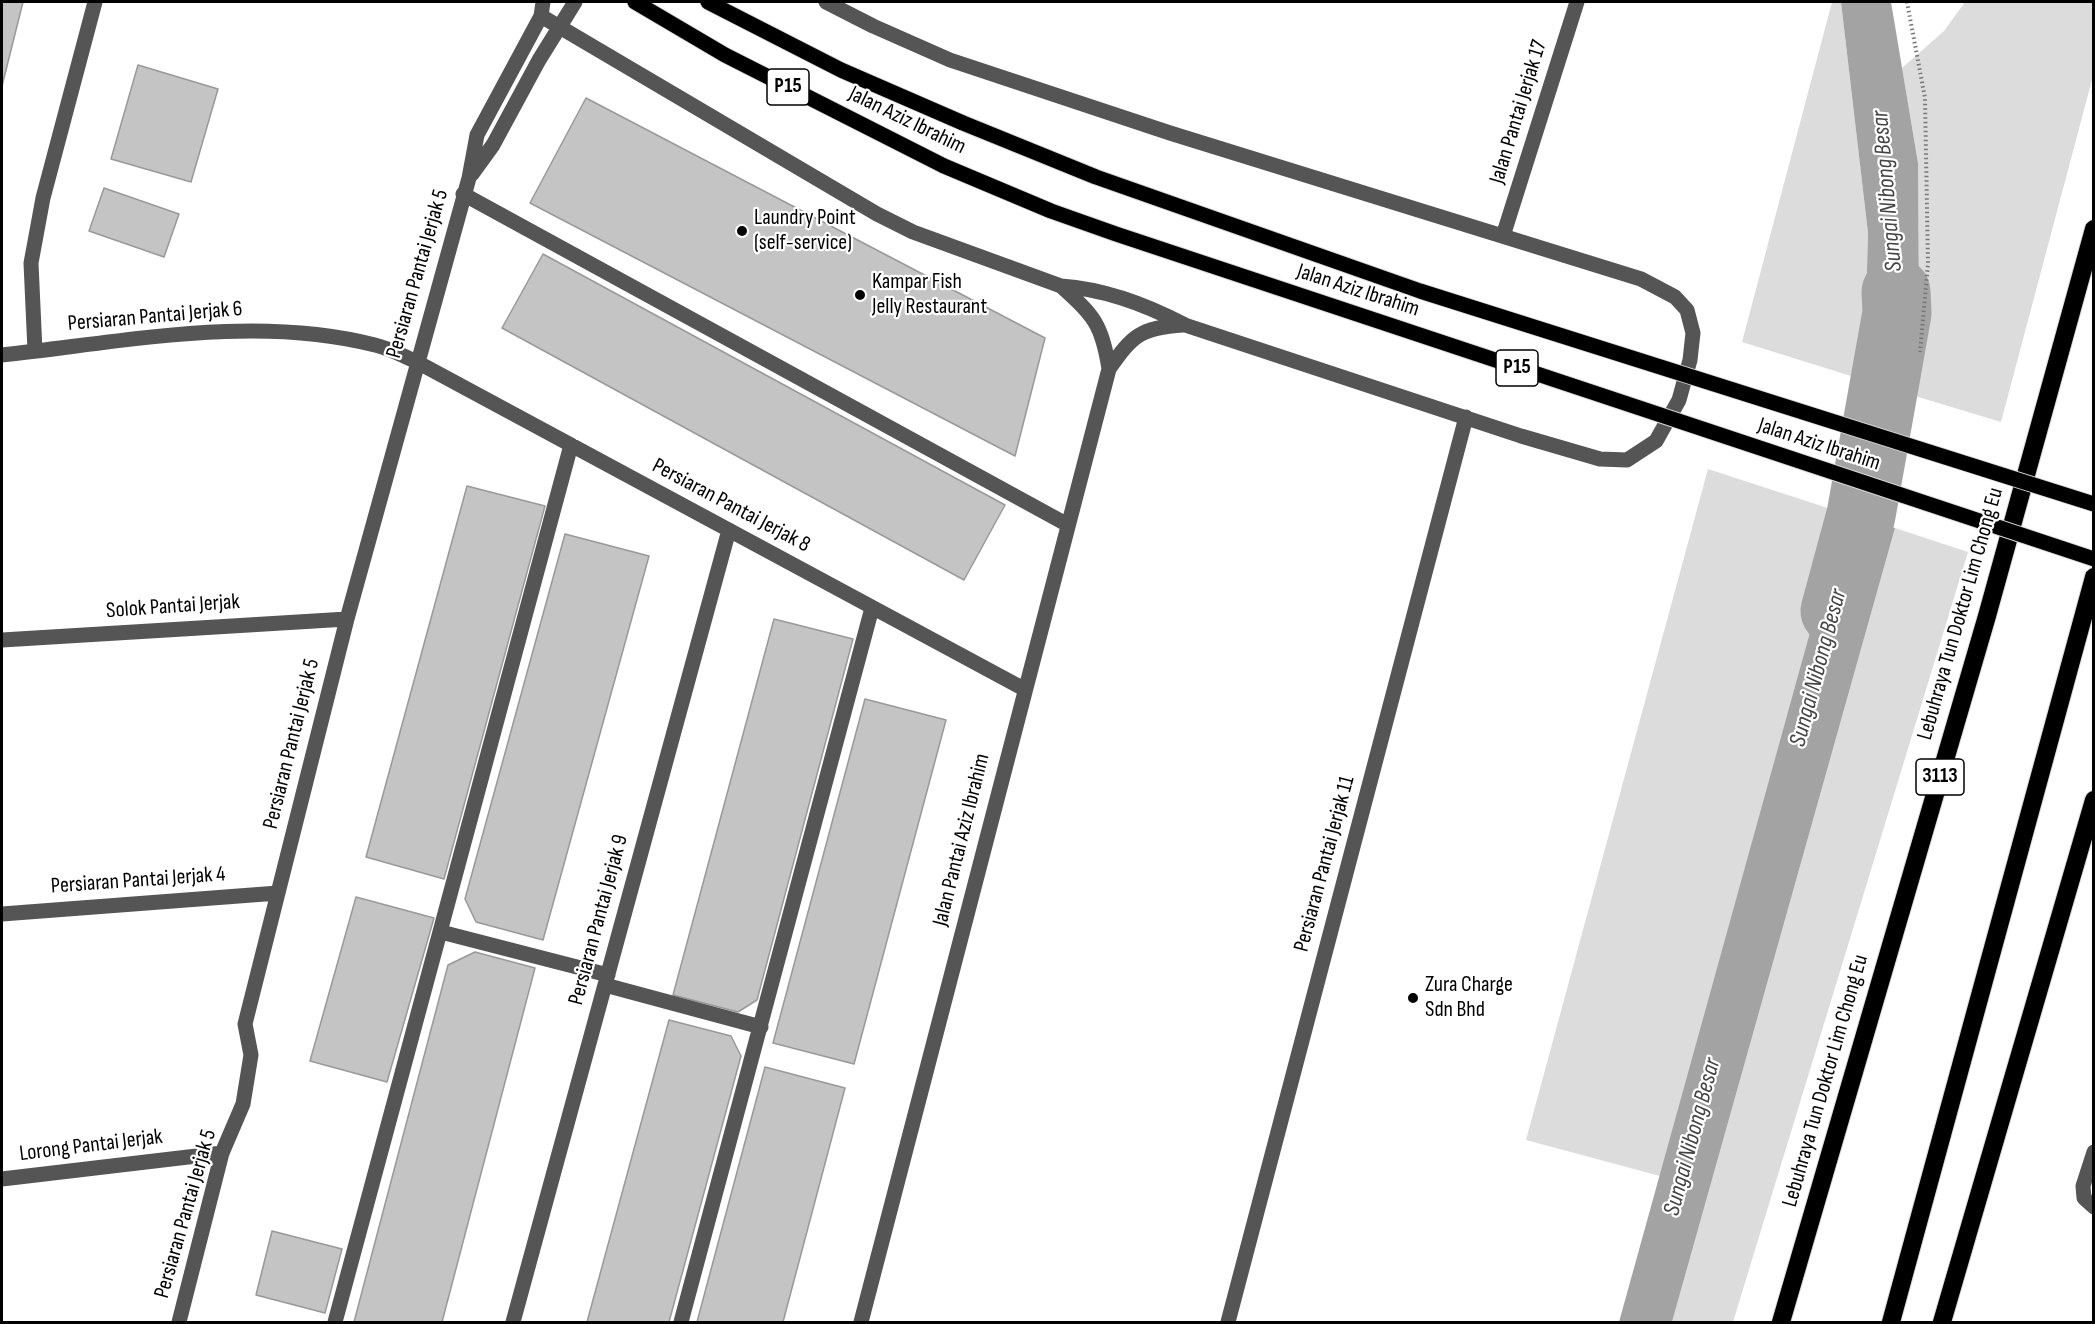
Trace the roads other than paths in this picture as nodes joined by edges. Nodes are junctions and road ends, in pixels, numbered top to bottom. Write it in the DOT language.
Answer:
graph roads {
  1 [pos="95,2"];
  2 [pos="575,2"];
  3 [pos="635,2"];
  4 [pos="708,2"];
  5 [pos="826,2"];
  6 [pos="1577,2"];
  7 [pos="542,9"];
  8 [pos="560,26"];
  9 [pos="469,178"];
  10 [pos="463,194"];
  11 [pos="2094,229"];
  12 [pos="1503,236"];
  13 [pos="1061,286"];
  14 [pos="1185,325"];
  15 [pos="34,351"];
  16 [pos="2,355"];
  17 [pos="417,362"];
  18 [pos="1109,369"];
  19 [pos="1466,417"];
  20 [pos="571,445"];
  21 [pos="2094,504"];
  22 [pos="1068,525"];
  23 [pos="729,530"];
  24 [pos="2094,559"];
  25 [pos="2094,577"];
  26 [pos="872,608"];
  27 [pos="347,619"];
  28 [pos="2,640"];
  29 [pos="1024,689"];
  30 [pos="2094,800"];
  31 [pos="278,893"];
  32 [pos="2,914"];
  33 [pos="441,932"];
  34 [pos="607,980"];
  35 [pos="761,1028"];
  36 [pos="2094,1152"];
  37 [pos="222,1153"];
  38 [pos="2,1179"];
  39 [pos="2094,1206"];
  40 [pos="179,1323"];
  41 [pos="335,1323"];
  42 [pos="513,1323"];
  43 [pos="681,1323"];
  44 [pos="861,1323"];
  45 [pos="1228,1323"];
  46 [pos="1781,1323"];
  47 [pos="1892,1323"];
  48 [pos="1942,1323"];
  1 -- 15 [label="street"];
  2 -- 8 [label="street, Persiaran Pantai Jerjak 5"];
  3 -- 24 [label="main road, Jalan Aziz Ibrahim / P15, bridge"];
  4 -- 21 [label="main road, Jalan Aziz Ibrahim / P15, bridge"];
  5 -- 12 [label="street"];
  6 -- 12 [label="street, Jalan Pantai Jerjak 17"];
  7 -- 8 [label="street"];
  7 -- 9 [label="street, Persiaran Pantai Jerjak 5"];
  8 -- 9 [label="street, Persiaran Pantai Jerjak 5"];
  8 -- 13 [label="street"];
  9 -- 10 [label="street, Persiaran Pantai Jerjak 5"];
  10 -- 17 [label="street, Persiaran Pantai Jerjak 5"];
  10 -- 22 [label="street"];
  11 -- 46 [label="highway, Lebuhraya Tun Doktor Lim Chong Eu / 3113"];
  12 -- 19 [label="street"];
  13 -- 14 [label="street"];
  13 -- 18 [label="street, Jalan Pantai Aziz Ibrahim"];
  14 -- 18 [label="street, Jalan Pantai Aziz Ibrahim"];
  14 -- 19 [label="street"];
  15 -- 16 [label="street, Persiaran Pantai Jerjak 6"];
  15 -- 17 [label="street, Persiaran Pantai Jerjak 6"];
  17 -- 20 [label="street, Persiaran Pantai Jerjak 8"];
  17 -- 27 [label="street, Persiaran Pantai Jerjak 5"];
  18 -- 22 [label="street, Jalan Pantai Aziz Ibrahim"];
  19 -- 45 [label="street, Persiaran Pantai Jerjak 11"];
  20 -- 23 [label="street, Persiaran Pantai Jerjak 8"];
  20 -- 33 [label="street"];
  22 -- 29 [label="street, Jalan Pantai Aziz Ibrahim"];
  23 -- 26 [label="street, Persiaran Pantai Jerjak 8"];
  23 -- 34 [label="street, Persiaran Pantai Jerjak 9"];
  25 -- 47 [label="highway"];
  26 -- 29 [label="street, Persiaran Pantai Jerjak 8"];
  26 -- 35 [label="street"];
  27 -- 28 [label="street, Solok Pantai Jerjak"];
  27 -- 31 [label="street, Persiaran Pantai Jerjak 5"];
  29 -- 44 [label="street, Jalan Pantai Aziz Ibrahim"];
  30 -- 48 [label="highway"];
  31 -- 32 [label="street, Persiaran Pantai Jerjak 4"];
  31 -- 37 [label="street, Persiaran Pantai Jerjak 5"];
  33 -- 34 [label="street"];
  33 -- 41 [label="street"];
  34 -- 35 [label="street"];
  34 -- 42 [label="street, Persiaran Pantai Jerjak 9"];
  35 -- 43 [label="street"];
  36 -- 39 [label="street"];
  37 -- 38 [label="street, Lorong Pantai Jerjak"];
  37 -- 40 [label="street, Persiaran Pantai Jerjak 5"];
}
